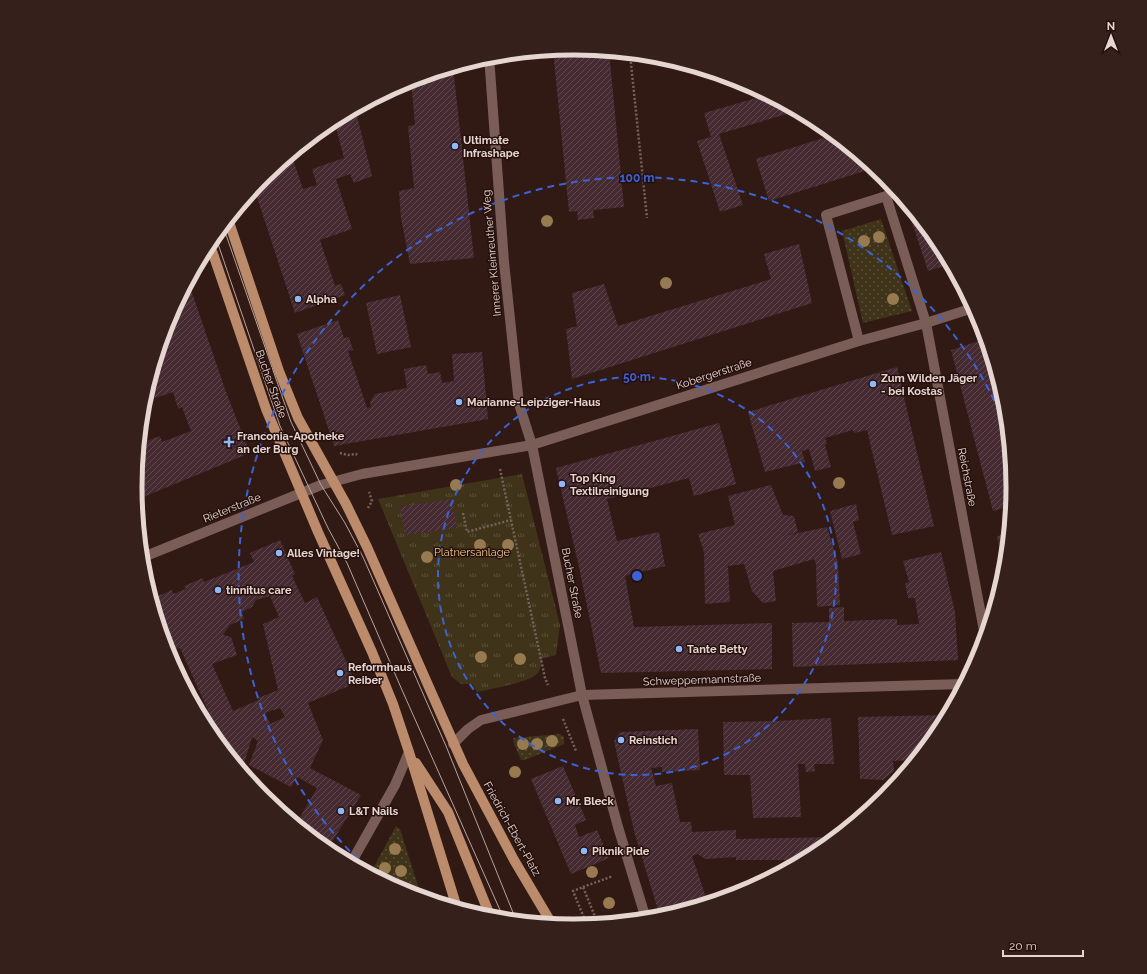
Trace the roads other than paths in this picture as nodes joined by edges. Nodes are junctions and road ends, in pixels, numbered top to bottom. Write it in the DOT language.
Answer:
graph roads {
  1 [pos="490,63"];
  2 [pos="230,226"];
  3 [pos="212,250"];
  4 [pos="967,310"];
  5 [pos="926,323"];
  6 [pos="859,341"];
  7 [pos="532,445"];
  8 [pos="333,481"];
  9 [pos="301,492"];
  10 [pos="147,556"];
  11 [pos="983,626"];
  12 [pos="958,684"];
  13 [pos="582,695"];
  14 [pos="453,744"];
  15 [pos="410,752"];
  16 [pos="353,858"];
  17 [pos="455,902"];
  18 [pos="488,911"];
  19 [pos="644,913"];
  20 [pos="549,918"];
  1 -- 7 [label="street, Innerer Kleinreuther Weg"];
  2 -- 8 [label="main road, Bucher Straße"];
  3 -- 9 [label="main road, Bucher Straße"];
  4 -- 5 [label="street, Kobergerstraße"];
  5 -- 6 [label="street, Kobergerstraße"];
  5 -- 6 [label="street"];
  5 -- 11 [label="street, Reichstraße"];
  6 -- 7 [label="street, Kobergerstraße"];
  7 -- 8 [label="street"];
  7 -- 13 [label="street, Bucher Straße"];
  8 -- 9 [label="street, Rieterstraße"];
  8 -- 14 [label="main road, Bucher Straße"];
  9 -- 10 [label="street, Rieterstraße"];
  9 -- 15 [label="main road, Bucher Straße"];
  12 -- 13 [label="street, Schweppermannstraße"];
  13 -- 14 [label="street, Schweppermannstraße"];
  13 -- 19 [label="street, Bucher Straße"];
  14 -- 20 [label="main road, Friedrich-Ebert-Platz"];
  15 -- 16 [label="street"];
  15 -- 17 [label="main road, Bucher Straße"];
  15 -- 18 [label="main road"];
}
